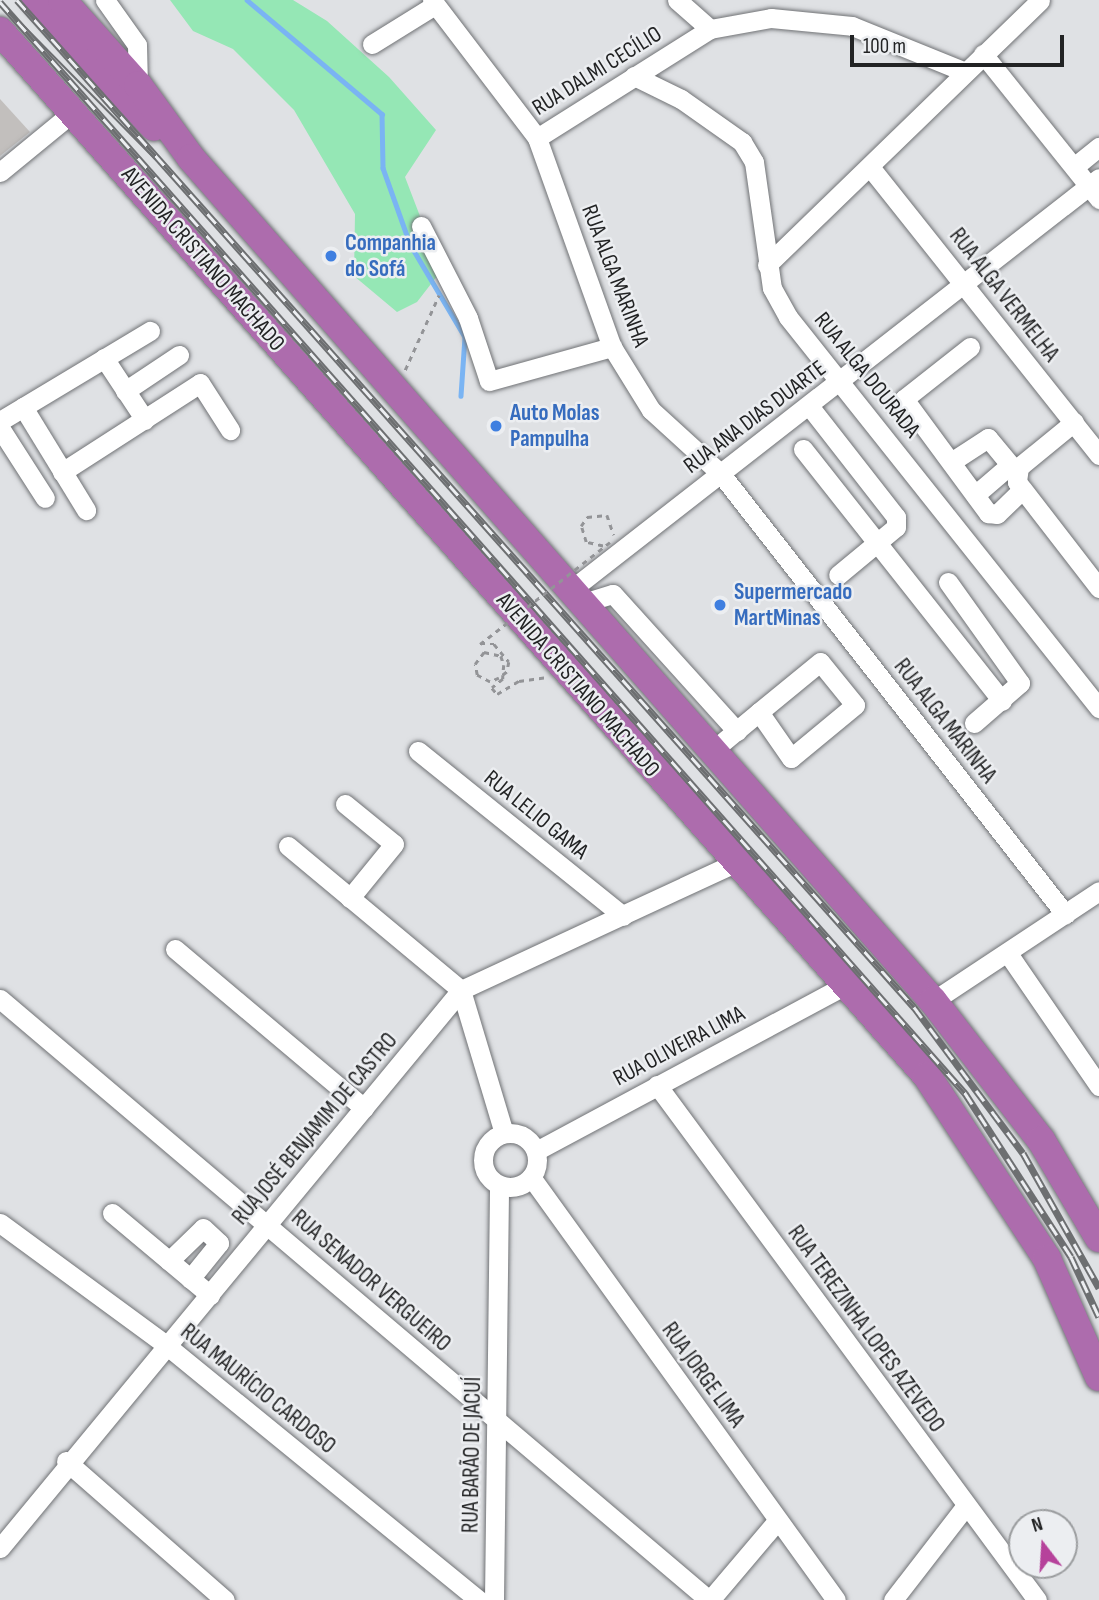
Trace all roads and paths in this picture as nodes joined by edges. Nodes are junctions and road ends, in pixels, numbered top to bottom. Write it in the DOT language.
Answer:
graph roads {
  1 [pos="36,0"];
  2 [pos="62,0"];
  3 [pos="677,0"];
  4 [pos="1040,0"];
  5 [pos="107,2"];
  6 [pos="433,2"];
  7 [pos="124,20"];
  8 [pos="710,29"];
  9 [pos="0,31"];
  10 [pos="91,33"];
  11 [pos="372,44"];
  12 [pos="983,54"];
  13 [pos="111,55"];
  14 [pos="963,71"];
  15 [pos="634,76"];
  16 [pos="138,85"];
  17 [pos="73,112"];
  18 [pos="537,138"];
  19 [pos="1099,147"];
  20 [pos="191,158"];
  21 [pos="870,167"];
  22 [pos="1074,167"];
  23 [pos="0,172"];
  24 [pos="1096,187"];
  25 [pos="421,226"];
  26 [pos="767,265"];
  27 [pos="964,283"];
  28 [pos="442,292"];
  29 [pos="150,331"];
  30 [pos="612,347"];
  31 [pos="970,347"];
  32 [pos="179,355"];
  33 [pos="104,358"];
  34 [pos="843,382"];
  35 [pos="395,389"];
  36 [pos="125,391"];
  37 [pos="23,407"];
  38 [pos="810,407"];
  39 [pos="145,420"];
  40 [pos="0,421"];
  41 [pos="1074,422"];
  42 [pos="0,428"];
  43 [pos="230,430"];
  44 [pos="803,449"];
  45 [pos="6,452"];
  46 [pos="1099,455"];
  47 [pos="951,463"];
  48 [pos="62,472"];
  49 [pos="721,474"];
  50 [pos="1016,476"];
  51 [pos="975,495"];
  52 [pos="46,498"];
  53 [pos="86,510"];
  54 [pos="598,541"];
  55 [pos="876,542"];
  56 [pos="838,575"];
  57 [pos="948,582"];
  58 [pos="1099,588"];
  59 [pos="577,596"];
  60 [pos="503,675"];
  61 [pos="570,676"];
  62 [pos="1002,701"];
  63 [pos="1099,708"];
  64 [pos="759,712"];
  65 [pos="974,723"];
  66 [pos="737,731"];
  67 [pos="418,751"];
  68 [pos="712,751"];
  69 [pos="345,804"];
  70 [pos="288,846"];
  71 [pos="734,863"];
  72 [pos="1099,891"];
  73 [pos="351,898"];
  74 [pos="1065,914"];
  75 [pos="623,916"];
  76 [pos="175,949"];
  77 [pos="1009,955"];
  78 [pos="845,985"];
  79 [pos="461,990"];
  80 [pos="0,999"];
  81 [pos="933,1001"];
  82 [pos="1097,1080"];
  83 [pos="657,1085"];
  84 [pos="364,1108"];
  85 [pos="503,1133"];
  86 [pos="536,1151"];
  87 [pos="531,1177"];
  88 [pos="499,1185"];
  89 [pos="112,1213"];
  90 [pos="0,1223"];
  91 [pos="268,1224"];
  92 [pos="1099,1238"];
  93 [pos="169,1262"];
  94 [pos="190,1279"];
  95 [pos="209,1296"];
  96 [pos="166,1345"];
  97 [pos="1099,1377"];
  98 [pos="498,1424"];
  99 [pos="66,1461"];
  100 [pos="965,1507"];
  101 [pos="777,1521"];
  102 [pos="7,1531"];
  103 [pos="0,1548"];
  104 [pos="225,1600"];
  105 [pos="479,1600"];
  106 [pos="494,1600"];
  107 [pos="710,1600"];
  108 [pos="836,1600"];
  109 [pos="893,1600"];
  110 [pos="1037,1600"];
  1 -- 20 [label="highway"];
  2 -- 10 [label="highway"];
  3 -- 8 [label="street"];
  4 -- 12 [label="street"];
  5 -- 7 [label="street"];
  5 -- 10 [label="street"];
  6 -- 11 [label="street"];
  6 -- 18 [label="street, RUA ALGA MARINHA"];
  7 -- 13 [label="street"];
  7 -- 16 [label="street"];
  8 -- 14 [label="street, RUA DALMI CECÍLIO"];
  8 -- 15 [label="street, RUA DALMI CECÍLIO"];
  9 -- 17 [label="highway, AVENIDA CRISTIANO MACHADO"];
  10 -- 13 [label="highway"];
  12 -- 14 [label="street"];
  12 -- 22 [label="street"];
  13 -- 16 [label="highway"];
  14 -- 21 [label="street"];
  15 -- 18 [label="street, RUA DALMI CECÍLIO"];
  15 -- 26 [label="street, RUA ALGA DOURADA"];
  16 -- 20 [label="highway"];
  17 -- 23 [label="street"];
  17 -- 61 [label="highway, AVENIDA CRISTIANO MACHADO"];
  18 -- 30 [label="street, RUA ALGA MARINHA"];
  19 -- 22 [label="street"];
  20 -- 35 [label="highway"];
  21 -- 26 [label="street"];
  21 -- 27 [label="street, RUA ALGA VERMELHA"];
  22 -- 24 [label="street"];
  24 -- 27 [label="street, RUA ANA DIAS DUARTE"];
  25 -- 30 [label="street"];
  26 -- 34 [label="street, RUA ALGA DOURADA"];
  27 -- 34 [label="street, RUA ANA DIAS DUARTE"];
  27 -- 41 [label="street, RUA ALGA VERMELHA"];
  28 -- 35 [label="path"];
  29 -- 33 [label="street"];
  30 -- 49 [label="street, RUA ALGA MARINHA"];
  31 -- 47 [label="street"];
  32 -- 36 [label="street"];
  33 -- 36 [label="street"];
  33 -- 37 [label="street"];
  34 -- 38 [label="street, RUA ANA DIAS DUARTE"];
  34 -- 63 [label="street, RUA ALGA DOURADA"];
  35 -- 59 [label="highway"];
  36 -- 39 [label="street"];
  37 -- 40 [label="street"];
  37 -- 48 [label="street"];
  38 -- 49 [label="street, RUA ANA DIAS DUARTE"];
  38 -- 55 [label="street"];
  39 -- 43 [label="street"];
  39 -- 48 [label="street"];
  41 -- 46 [label="street, RUA ALGA VERMELHA"];
  41 -- 50 [label="street"];
  42 -- 45 [label="street"];
  44 -- 55 [label="street"];
  45 -- 52 [label="street"];
  47 -- 50 [label="street"];
  47 -- 51 [label="street"];
  48 -- 53 [label="street"];
  49 -- 59 [label="street, RUA ANA DIAS DUARTE"];
  49 -- 74 [label="street, RUA ALGA MARINHA"];
  50 -- 51 [label="street"];
  50 -- 51 [label="street"];
  50 -- 58 [label="street"];
  54 -- 60 [label="path, bridge"];
  55 -- 56 [label="street"];
  55 -- 62 [label="street"];
  57 -- 62 [label="street"];
  59 -- 66 [label="street"];
  59 -- 68 [label="highway"];
  60 -- 60 [label="path"];
  60 -- 61 [label="path"];
  61 -- 71 [label="highway, AVENIDA CRISTIANO MACHADO"];
  62 -- 65 [label="street"];
  64 -- 64 [label="street"];
  64 -- 66 [label="street"];
  66 -- 68 [label="street"];
  67 -- 75 [label="street, RUA LELIO GAMA"];
  68 -- 81 [label="highway"];
  69 -- 73 [label="street"];
  70 -- 73 [label="street"];
  71 -- 75 [label="street, RUA JOSÉ BENJAMIM DE CASTRO"];
  71 -- 78 [label="highway, AVENIDA CRISTIANO MACHADO"];
  72 -- 74 [label="street"];
  73 -- 79 [label="street"];
  74 -- 77 [label="street"];
  75 -- 79 [label="street, RUA JOSÉ BENJAMIM DE CASTRO"];
  76 -- 84 [label="street"];
  77 -- 81 [label="street"];
  77 -- 82 [label="street"];
  78 -- 83 [label="street, RUA OLIVEIRA LIMA"];
  78 -- 97 [label="highway, AVENIDA CRISTIANO MACHADO"];
  79 -- 84 [label="street, RUA JOSÉ BENJAMIM DE CASTRO"];
  79 -- 85 [label="street"];
  80 -- 91 [label="street, RUA SENADOR VERGUEIRO"];
  81 -- 92 [label="highway"];
  83 -- 86 [label="street, RUA OLIVEIRA LIMA"];
  83 -- 100 [label="street, RUA TEREZINHA LOPES AZEVEDO"];
  84 -- 91 [label="street, RUA JOSÉ BENJAMIM DE CASTRO"];
  85 -- 86 [label="street"];
  85 -- 88 [label="street"];
  86 -- 87 [label="street"];
  87 -- 88 [label="street"];
  87 -- 101 [label="street, RUA JORGE LIMA"];
  88 -- 98 [label="street, RUA BARÃO DE JACUÍ"];
  89 -- 93 [label="street"];
  90 -- 96 [label="street, RUA MAURÍCIO CARDOSO"];
  91 -- 95 [label="street, RUA JOSÉ BENJAMIM DE CASTRO"];
  91 -- 98 [label="street, RUA SENADOR VERGUEIRO"];
  93 -- 94 [label="street"];
  93 -- 94 [label="street"];
  94 -- 95 [label="street"];
  95 -- 96 [label="street, RUA JOSÉ BENJAMIM DE CASTRO"];
  96 -- 99 [label="street, RUA JOSÉ BENJAMIM DE CASTRO"];
  96 -- 105 [label="street, RUA MAURÍCIO CARDOSO"];
  98 -- 106 [label="street, RUA BARÃO DE JACUÍ"];
  98 -- 107 [label="street, RUA SENADOR VERGUEIRO"];
  99 -- 102 [label="street, RUA JOSÉ BENJAMIM DE CASTRO"];
  99 -- 104 [label="street"];
  100 -- 109 [label="street"];
  100 -- 110 [label="street, RUA TEREZINHA LOPES AZEVEDO"];
  101 -- 107 [label="street"];
  101 -- 108 [label="street, RUA JORGE LIMA"];
  102 -- 103 [label="street, RUA JOSÉ BENJAMIM DE CASTRO"];
}
